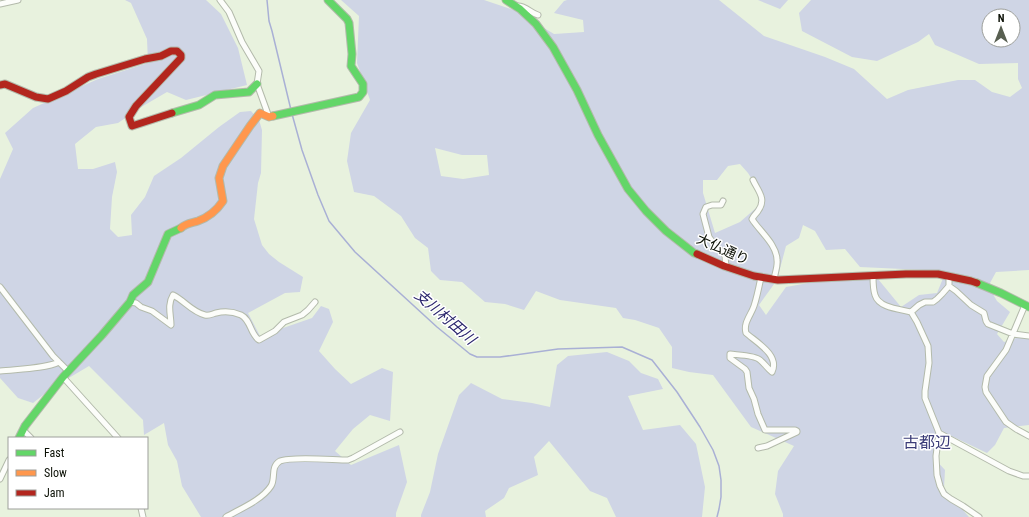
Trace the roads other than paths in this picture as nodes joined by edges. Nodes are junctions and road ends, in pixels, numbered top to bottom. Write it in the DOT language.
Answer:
graph roads {
  1 [pos="18,0"];
  2 [pos="220,0"];
  3 [pos="328,0"];
  4 [pos="506,0"];
  5 [pos="0,4"];
  6 [pos="517,6"];
  7 [pos="538,15"];
  8 [pos="257,84"];
  9 [pos="0,85"];
  10 [pos="269,117"];
  11 [pos="753,180"];
  12 [pos="723,201"];
  13 [pos="726,267"];
  14 [pos="873,276"];
  15 [pos="761,277"];
  16 [pos="949,277"];
  17 [pos="774,279"];
  18 [pos="948,286"];
  19 [pos="0,287"];
  20 [pos="130,302"];
  21 [pos="315,302"];
  22 [pos="1027,306"];
  23 [pos="911,312"];
  24 [pos="1013,334"];
  25 [pos="1029,336"];
  26 [pos="59,362"];
  27 [pos="0,371"];
  28 [pos="65,374"];
  29 [pos="23,430"];
  30 [pos="400,432"];
  31 [pos="939,433"];
  32 [pos="1029,436"];
  33 [pos="20,437"];
  34 [pos="30,437"];
  35 [pos="117,437"];
  36 [pos="758,448"];
  37 [pos="8,462"];
  38 [pos="1029,476"];
  39 [pos="0,479"];
  40 [pos="226,517"];
  41 [pos="978,517"];
  1 -- 5 [label="street"];
  2 -- 8 [label="street"];
  3 -- 10 [label="street"];
  4 -- 6 [label="street, 大仏通り"];
  6 -- 7 [label="street"];
  6 -- 13 [label="street, 大仏通り"];
  8 -- 9 [label="street"];
  8 -- 10 [label="street"];
  10 -- 20 [label="street"];
  11 -- 17 [label="street"];
  12 -- 13 [label="street"];
  13 -- 15 [label="street, 大仏通り"];
  14 -- 16 [label="street, 大仏通り"];
  14 -- 17 [label="street, 大仏通り"];
  14 -- 23 [label="street"];
  15 -- 17 [label="street, 大仏通り"];
  15 -- 36 [label="street"];
  16 -- 18 [label="street"];
  16 -- 22 [label="street, 大仏通り"];
  18 -- 23 [label="street"];
  18 -- 24 [label="street"];
  19 -- 26 [label="street"];
  20 -- 21 [label="street"];
  20 -- 28 [label="street"];
  22 -- 24 [label="street"];
  23 -- 31 [label="street"];
  24 -- 25 [label="street"];
  24 -- 32 [label="street"];
  26 -- 27 [label="street"];
  26 -- 28 [label="street"];
  28 -- 29 [label="street"];
  28 -- 35 [label="street"];
  29 -- 33 [label="street"];
  29 -- 34 [label="street"];
  30 -- 40 [label="street"];
  31 -- 38 [label="street"];
  31 -- 41 [label="street"];
  37 -- 39 [label="street"];
}
